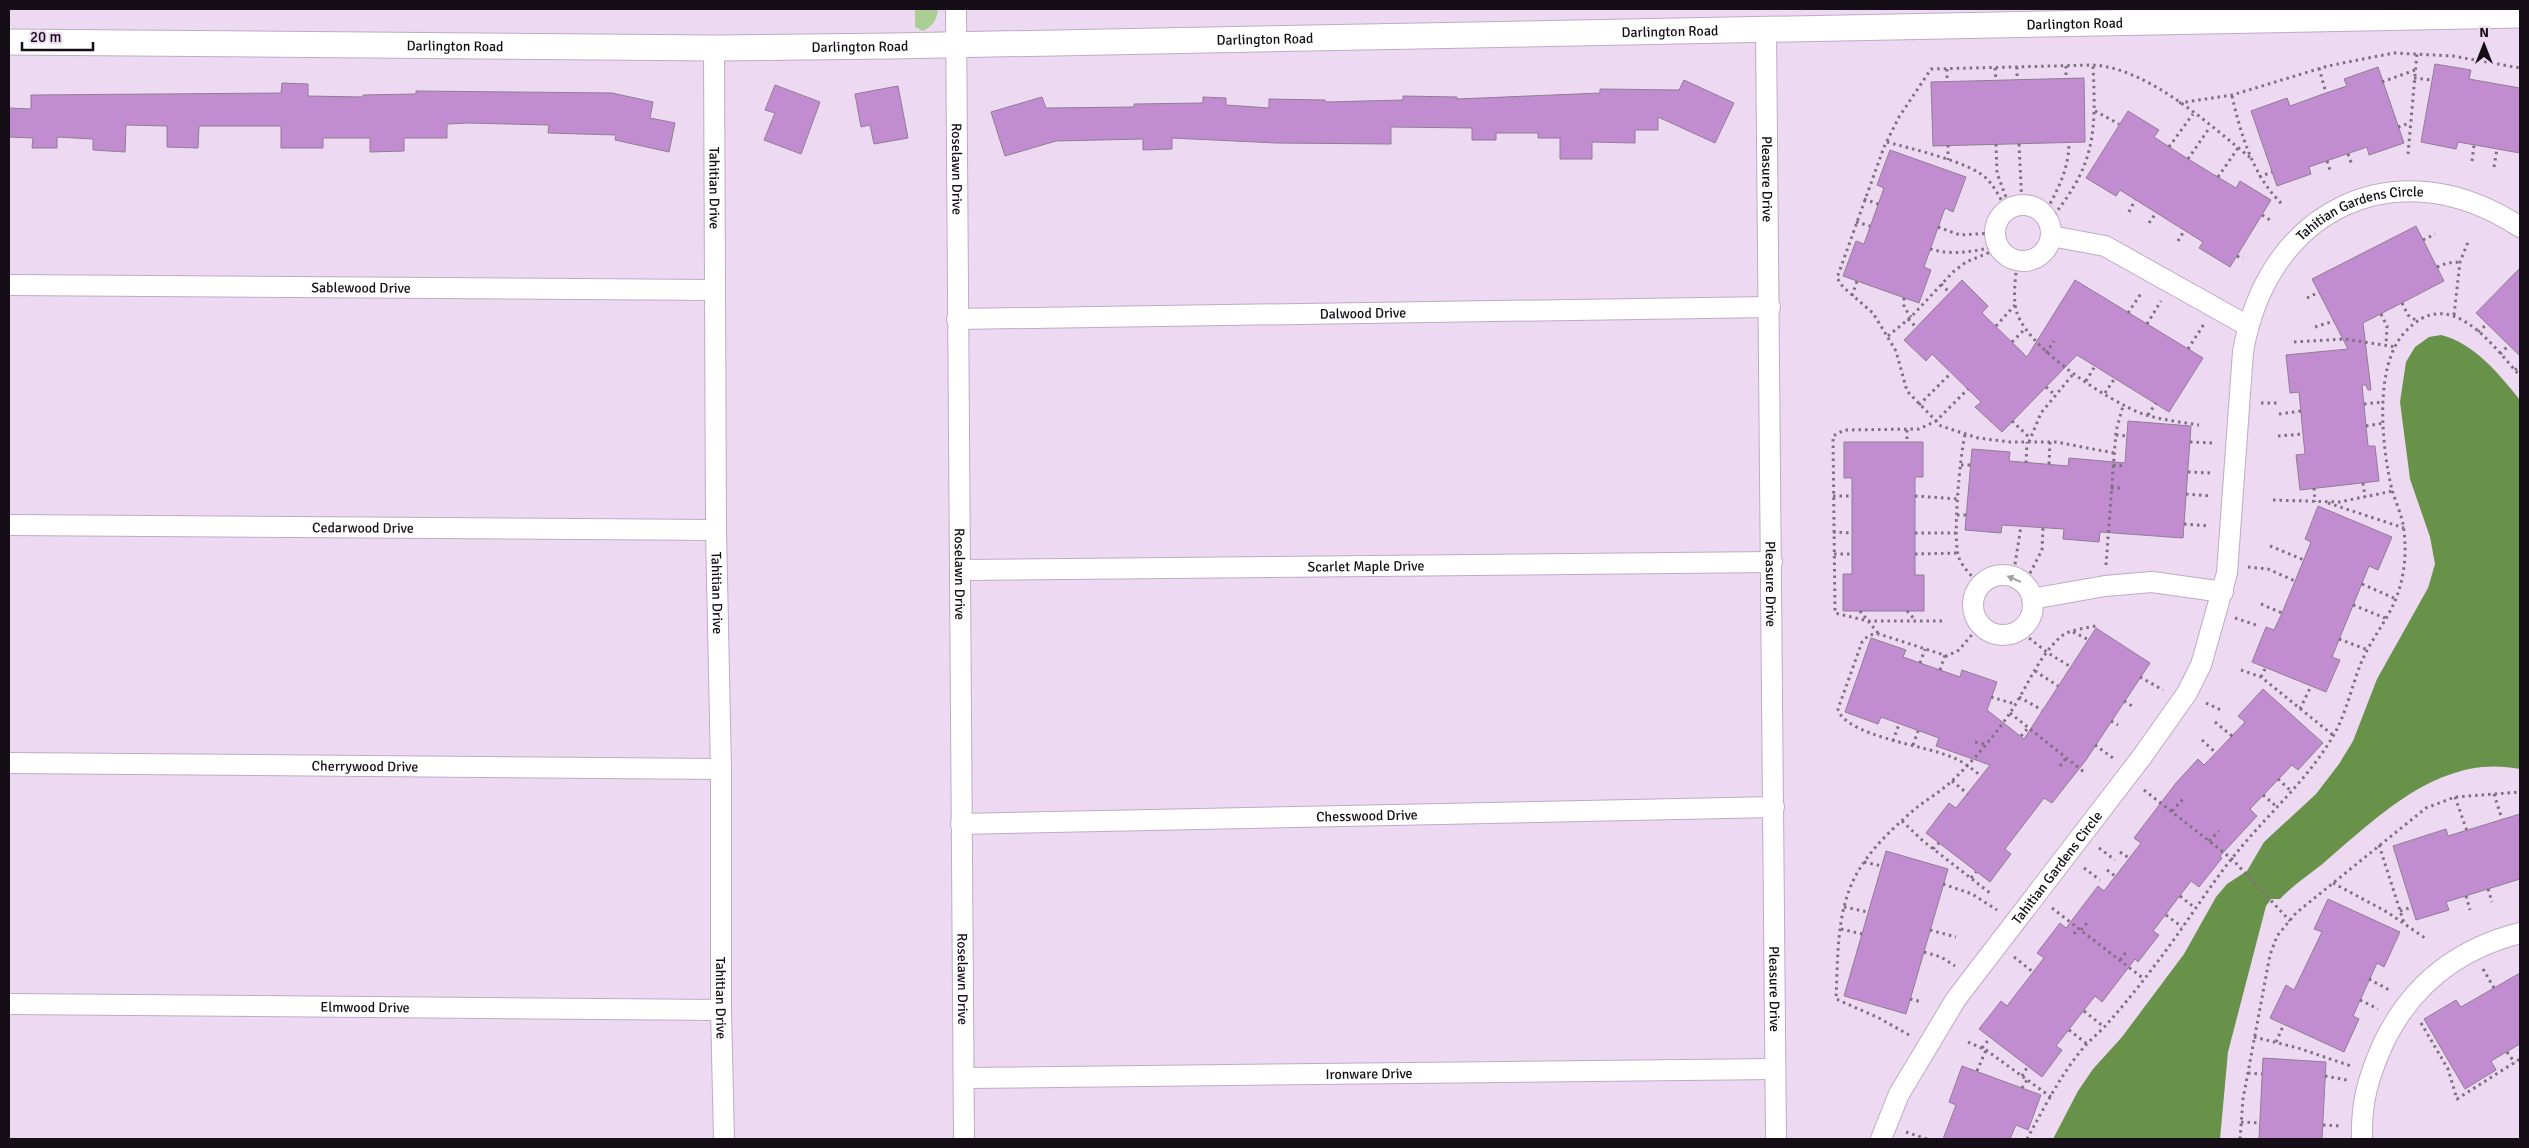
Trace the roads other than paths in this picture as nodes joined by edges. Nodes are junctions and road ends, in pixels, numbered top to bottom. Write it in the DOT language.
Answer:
graph roads {
  1 [pos="956,9"];
  2 [pos="2520,15"];
  3 [pos="1766,29"];
  4 [pos="9,42"];
  5 [pos="956,45"];
  6 [pos="714,48"];
  7 [pos="2048,224"];
  8 [pos="2520,227"];
  9 [pos="9,285"];
  10 [pos="715,290"];
  11 [pos="1770,308"];
  12 [pos="956,319"];
  13 [pos="2248,326"];
  14 [pos="9,525"];
  15 [pos="716,530"];
  16 [pos="1772,562"];
  17 [pos="960,570"];
  18 [pos="2023,587"];
  19 [pos="2223,592"];
  20 [pos="9,763"];
  21 [pos="721,768"];
  22 [pos="1774,808"];
  23 [pos="961,824"];
  24 [pos="2520,933"];
  25 [pos="9,1004"];
  26 [pos="721,1010"];
  27 [pos="1775,1069"];
  28 [pos="964,1078"];
  29 [pos="724,1139"];
  30 [pos="964,1139"];
  31 [pos="1776,1139"];
  32 [pos="1881,1139"];
  33 [pos="2362,1139"];
  1 -- 5 [label="street, Roselawn Drive"];
  2 -- 3 [label="street, Darlington Road"];
  3 -- 5 [label="street, Darlington Road"];
  3 -- 11 [label="street, Pleasure Drive"];
  4 -- 6 [label="street, Darlington Road"];
  5 -- 6 [label="street, Darlington Road"];
  5 -- 12 [label="street, Roselawn Drive"];
  6 -- 10 [label="street, Tahitian Drive"];
  7 -- 7 [label="street"];
  7 -- 13 [label="street"];
  8 -- 13 [label="street, Tahitian Gardens Circle"];
  9 -- 10 [label="street, Sablewood Drive"];
  10 -- 15 [label="street, Tahitian Drive"];
  11 -- 12 [label="street, Dalwood Drive"];
  11 -- 16 [label="street, Pleasure Drive"];
  12 -- 17 [label="street, Roselawn Drive"];
  13 -- 19 [label="street, Tahitian Gardens Circle"];
  14 -- 15 [label="street, Cedarwood Drive"];
  15 -- 21 [label="street, Tahitian Drive"];
  16 -- 17 [label="street, Scarlet Maple Drive"];
  16 -- 22 [label="street, Pleasure Drive"];
  17 -- 23 [label="street, Roselawn Drive"];
  18 -- 18 [label="street, one-way"];
  18 -- 19 [label="street"];
  19 -- 32 [label="street, Tahitian Gardens Circle"];
  20 -- 21 [label="street, Cherrywood Drive"];
  21 -- 26 [label="street, Tahitian Drive"];
  22 -- 23 [label="street, Chesswood Drive"];
  22 -- 27 [label="street, Pleasure Drive"];
  23 -- 28 [label="street, Roselawn Drive"];
  24 -- 33 [label="street"];
  25 -- 26 [label="street, Elmwood Drive"];
  26 -- 29 [label="street, Tahitian Drive"];
  27 -- 28 [label="street, Ironware Drive"];
  27 -- 31 [label="street, Pleasure Drive"];
  28 -- 30 [label="street, Roselawn Drive"];
}
